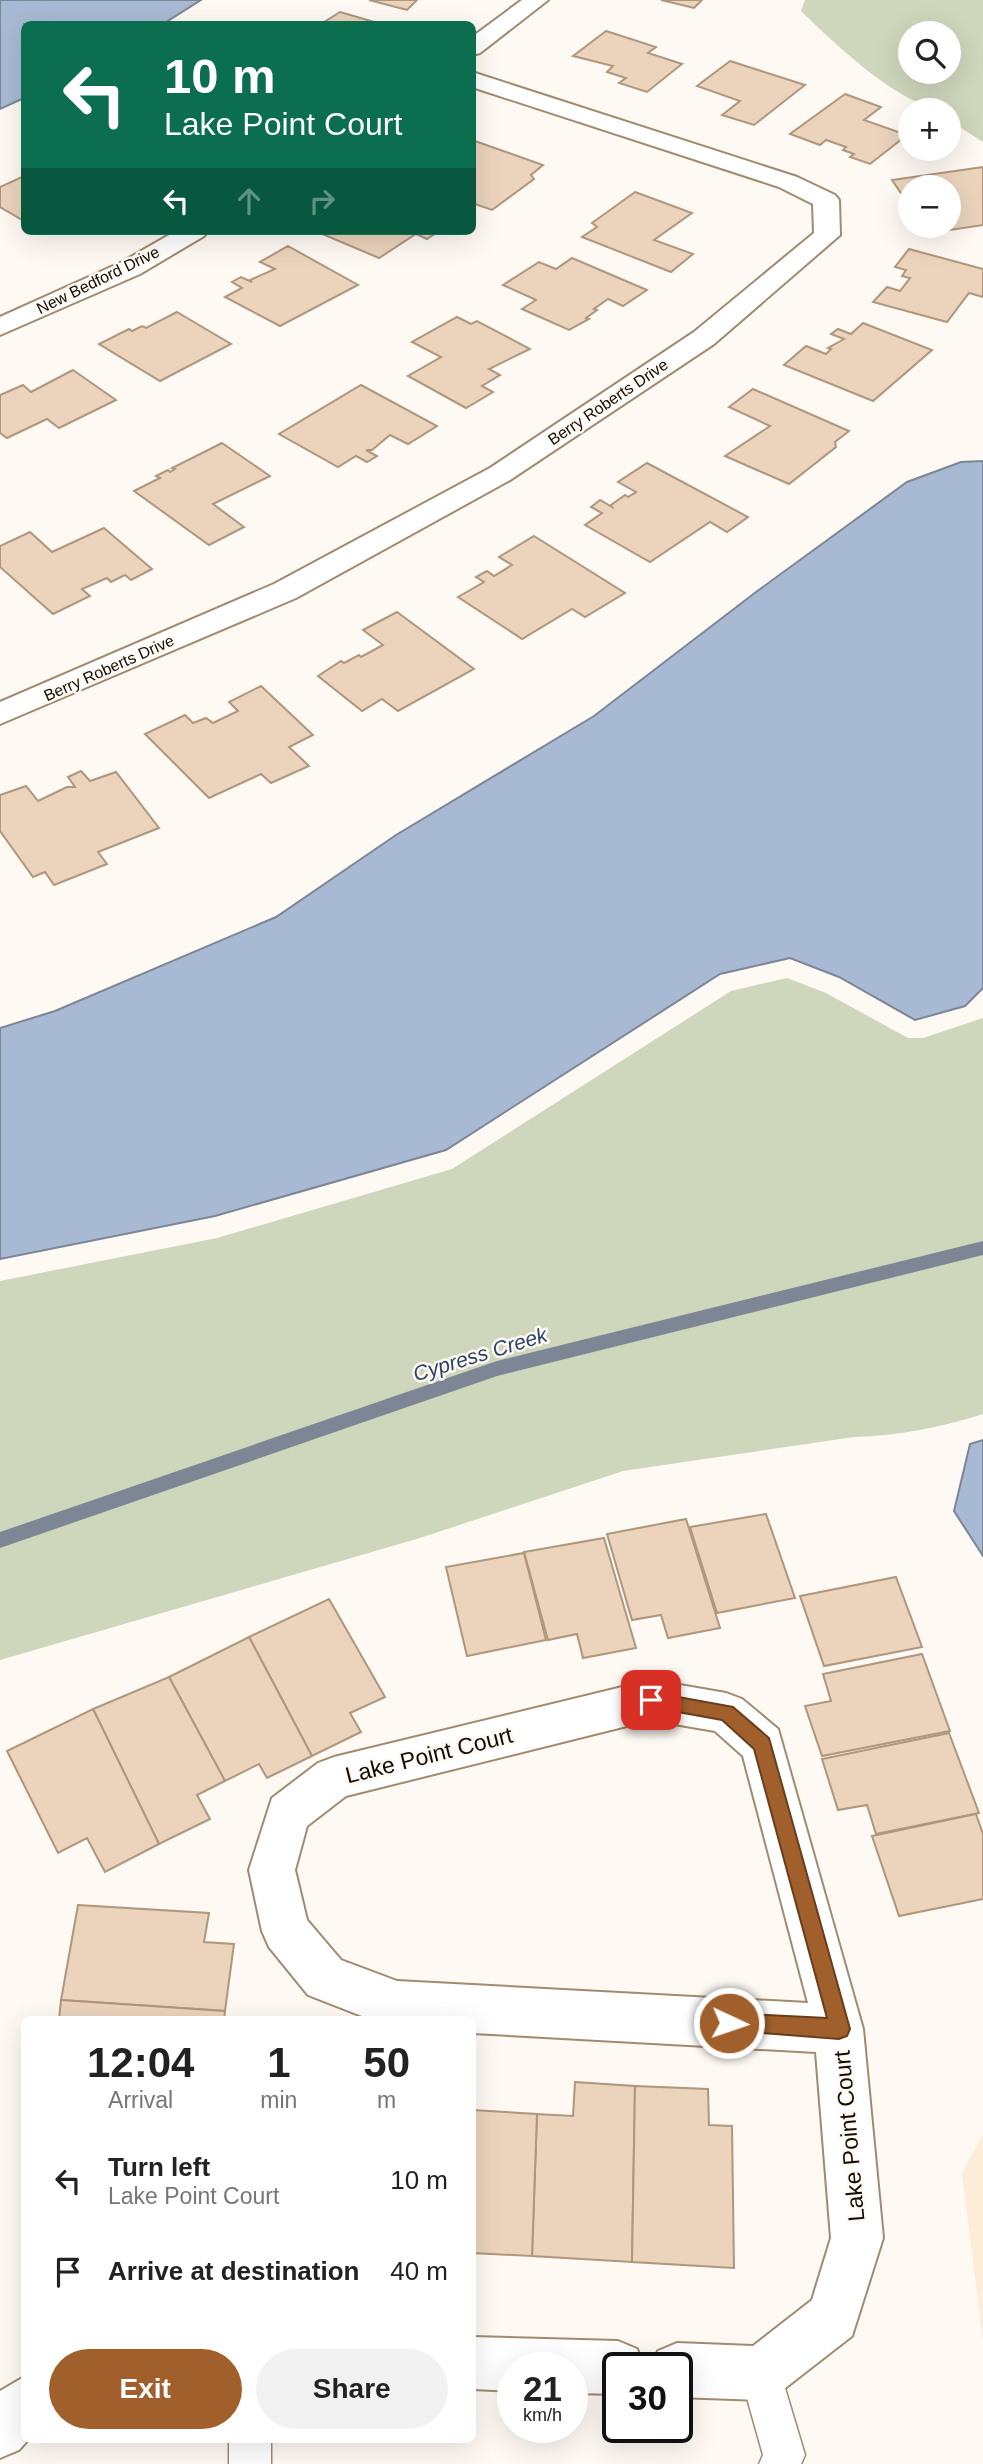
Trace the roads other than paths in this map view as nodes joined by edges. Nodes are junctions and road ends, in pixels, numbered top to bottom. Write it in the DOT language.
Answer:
graph roads {
  1 [pos="537,0"];
  2 [pos="476,45"];
  3 [pos="476,80"];
  4 [pos="188,235"];
  5 [pos="0,327"];
  6 [pos="0,714"];
  7 [pos="839,2029"];
  8 [pos="476,2363"];
  9 [pos="602,2367"];
  10 [pos="693,2371"];
  11 [pos="761,2373"];
  12 [pos="21,2407"];
  13 [pos="0,2431"];
  14 [pos="250,2443"];
  15 [pos="250,2464"];
  16 [pos="780,2464"];
  1 -- 2 [label="street"];
  3 -- 6 [label="street, Berry Roberts Drive"];
  4 -- 5 [label="street, New Bedford Drive"];
  7 -- 7 [label="street, Lake Point Court"];
  7 -- 11 [label="street, Lake Point Court"];
  8 -- 9 [label="street"];
  10 -- 11 [label="street"];
  11 -- 16 [label="lane"];
  12 -- 13 [label="street"];
  14 -- 15 [label="lane"];
}
